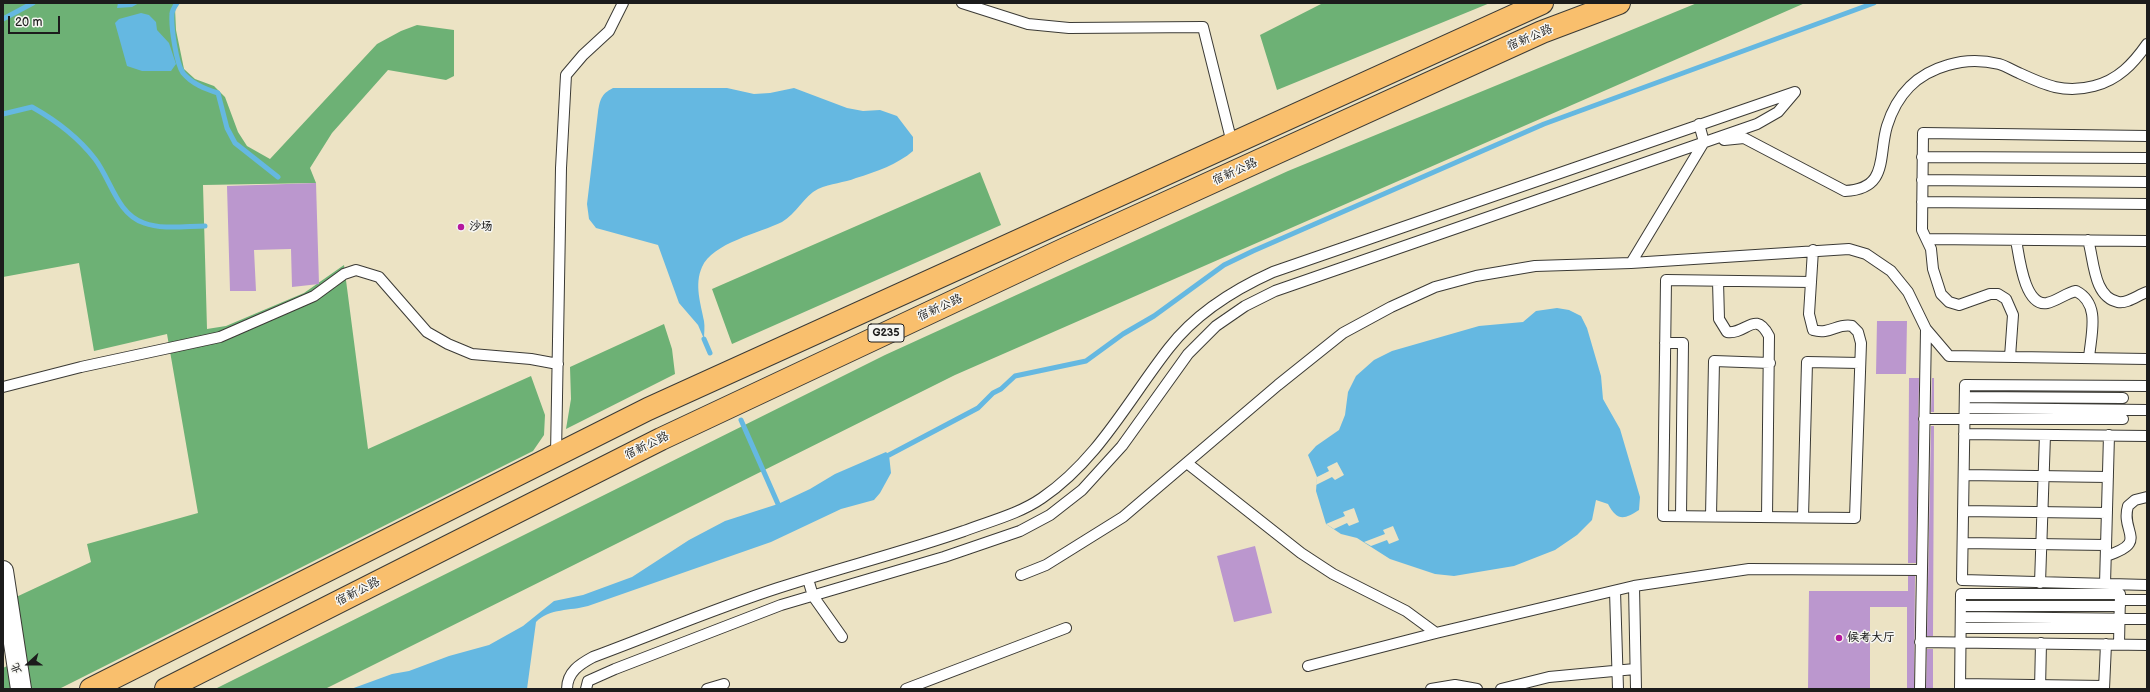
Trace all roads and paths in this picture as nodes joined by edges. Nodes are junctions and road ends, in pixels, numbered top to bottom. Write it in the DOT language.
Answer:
graph roads {
  1 [pos="624,3"];
  2 [pos="962,3"];
  3 [pos="1542,3"];
  4 [pos="1619,3"];
  5 [pos="2147,44"];
  6 [pos="1699,124"];
  7 [pos="2147,136"];
  8 [pos="1704,142"];
  9 [pos="1232,143"];
  10 [pos="1922,157"];
  11 [pos="2147,158"];
  12 [pos="1922,180"];
  13 [pos="2147,182"];
  14 [pos="1922,202"];
  15 [pos="2147,204"];
  16 [pos="1927,240"];
  17 [pos="2016,240"];
  18 [pos="2088,240"];
  19 [pos="2147,241"];
  20 [pos="1813,250"];
  21 [pos="1631,263"];
  22 [pos="1718,281"];
  23 [pos="1811,282"];
  24 [pos="2147,292"];
  25 [pos="1926,329"];
  26 [pos="1665,343"];
  27 [pos="2010,357"];
  28 [pos="2089,358"];
  29 [pos="2147,359"];
  30 [pos="1770,363"];
  31 [pos="1860,363"];
  32 [pos="558,364"];
  33 [pos="2124,385"];
  34 [pos="2147,386"];
  35 [pos="3,387"];
  36 [pos="2123,398"];
  37 [pos="1965,403"];
  38 [pos="2147,410"];
  39 [pos="2123,414"];
  40 [pos="1924,419"];
  41 [pos="1964,420"];
  42 [pos="1964,434"];
  43 [pos="2045,435"];
  44 [pos="2109,435"];
  45 [pos="2122,435"];
  46 [pos="2147,436"];
  47 [pos="556,455"];
  48 [pos="1187,463"];
  49 [pos="1964,475"];
  50 [pos="2043,476"];
  51 [pos="2108,477"];
  52 [pos="2147,497"];
  53 [pos="1963,512"];
  54 [pos="2042,512"];
  55 [pos="2107,513"];
  56 [pos="1681,516"];
  57 [pos="1711,516"];
  58 [pos="1767,517"];
  59 [pos="1803,517"];
  60 [pos="1963,543"];
  61 [pos="2041,544"];
  62 [pos="2106,545"];
  63 [pos="2106,556"];
  64 [pos="1922,570"];
  65 [pos="3,571"];
  66 [pos="1021,575"];
  67 [pos="808,579"];
  68 [pos="2040,582"];
  69 [pos="2105,584"];
  70 [pos="2147,585"];
  71 [pos="1634,586"];
  72 [pos="1615,590"];
  73 [pos="813,596"];
  74 [pos="2147,600"];
  75 [pos="2120,603"];
  76 [pos="1961,616"];
  77 [pos="2147,619"];
  78 [pos="2119,623"];
  79 [pos="1066,628"];
  80 [pos="1961,628"];
  81 [pos="1436,633"];
  82 [pos="842,637"];
  83 [pos="1920,642"];
  84 [pos="1961,643"];
  85 [pos="2041,643"];
  86 [pos="2106,644"];
  87 [pos="2119,644"];
  88 [pos="2147,645"];
  89 [pos="1308,666"];
  90 [pos="1636,669"];
  91 [pos="1617,670"];
  92 [pos="724,684"];
  93 [pos="1960,686"];
  94 [pos="2040,687"];
  95 [pos="2104,687"];
  96 [pos="21,689"];
  97 [pos="91,689"];
  98 [pos="166,689"];
  99 [pos="567,689"];
  100 [pos="586,689"];
  101 [pos="707,689"];
  102 [pos="906,689"];
  103 [pos="1431,689"];
  104 [pos="1477,689"];
  105 [pos="1501,689"];
  106 [pos="1618,689"];
  107 [pos="1636,689"];
  108 [pos="1920,689"];
  1 -- 32 [label="lane"];
  2 -- 9 [label="lane"];
  3 -- 9 [label="highway, G235"];
  4 -- 98 [label="highway, 宿新公路 / G235"];
  5 -- 8 [label="lane"];
  6 -- 8 [label="lane"];
  6 -- 8 [label="lane"];
  6 -- 67 [label="lane"];
  7 -- 10 [label="lane"];
  8 -- 21 [label="lane"];
  8 -- 73 [label="lane"];
  9 -- 47 [label="highway, G235"];
  10 -- 11 [label="lane"];
  10 -- 12 [label="lane"];
  12 -- 13 [label="lane"];
  12 -- 14 [label="lane"];
  14 -- 15 [label="lane"];
  14 -- 16 [label="lane"];
  16 -- 17 [label="lane"];
  16 -- 27 [label="lane"];
  17 -- 18 [label="lane"];
  17 -- 28 [label="lane"];
  18 -- 19 [label="lane"];
  18 -- 24 [label="lane"];
  20 -- 21 [label="lane"];
  20 -- 23 [label="lane"];
  20 -- 25 [label="lane"];
  21 -- 48 [label="lane"];
  22 -- 23 [label="lane"];
  22 -- 26 [label="lane"];
  22 -- 30 [label="lane"];
  23 -- 31 [label="lane"];
  25 -- 27 [label="lane"];
  25 -- 40 [label="lane"];
  26 -- 56 [label="lane"];
  26 -- 56 [label="lane"];
  27 -- 28 [label="lane"];
  28 -- 29 [label="lane"];
  30 -- 57 [label="lane"];
  30 -- 58 [label="lane"];
  31 -- 59 [label="lane"];
  31 -- 59 [label="lane"];
  32 -- 35 [label="lane"];
  32 -- 47 [label="lane"];
  33 -- 34 [label="lane"];
  33 -- 36 [label="lane"];
  33 -- 37 [label="lane"];
  36 -- 37 [label="lane"];
  36 -- 39 [label="lane"];
  37 -- 39 [label="lane"];
  37 -- 41 [label="lane"];
  38 -- 39 [label="lane"];
  39 -- 41 [label="lane"];
  39 -- 45 [label="lane"];
  40 -- 41 [label="lane"];
  40 -- 64 [label="lane"];
  41 -- 42 [label="lane"];
  42 -- 43 [label="lane"];
  42 -- 49 [label="lane"];
  43 -- 44 [label="lane"];
  43 -- 50 [label="lane"];
  44 -- 45 [label="lane"];
  44 -- 51 [label="lane"];
  45 -- 46 [label="lane"];
  47 -- 97 [label="highway, G235"];
  48 -- 66 [label="lane"];
  48 -- 81 [label="lane"];
  49 -- 50 [label="lane"];
  49 -- 53 [label="lane"];
  50 -- 51 [label="lane"];
  50 -- 54 [label="lane"];
  51 -- 55 [label="lane"];
  52 -- 63 [label="lane"];
  53 -- 54 [label="lane"];
  53 -- 60 [label="lane"];
  54 -- 55 [label="lane"];
  54 -- 61 [label="lane"];
  55 -- 62 [label="lane"];
  56 -- 57 [label="lane"];
  57 -- 58 [label="lane"];
  58 -- 59 [label="lane"];
  60 -- 61 [label="lane"];
  60 -- 68 [label="lane"];
  61 -- 62 [label="lane"];
  61 -- 68 [label="lane"];
  62 -- 63 [label="lane"];
  63 -- 69 [label="lane"];
  64 -- 71 [label="lane"];
  64 -- 83 [label="lane"];
  65 -- 96 [label="street"];
  67 -- 73 [label="lane"];
  67 -- 99 [label="lane"];
  68 -- 69 [label="lane"];
  69 -- 70 [label="lane"];
  71 -- 72 [label="lane"];
  71 -- 90 [label="lane"];
  72 -- 81 [label="lane"];
  72 -- 91 [label="lane"];
  73 -- 82 [label="lane"];
  73 -- 100 [label="lane"];
  74 -- 75 [label="lane"];
  75 -- 76 [label="lane"];
  75 -- 78 [label="lane"];
  76 -- 78 [label="lane"];
  76 -- 80 [label="lane"];
  77 -- 78 [label="lane"];
  78 -- 80 [label="lane"];
  78 -- 87 [label="lane"];
  79 -- 102 [label="lane"];
  80 -- 84 [label="lane"];
  81 -- 89 [label="lane"];
  83 -- 84 [label="lane"];
  83 -- 108 [label="lane"];
  84 -- 85 [label="lane"];
  84 -- 93 [label="lane"];
  85 -- 86 [label="lane"];
  85 -- 94 [label="lane"];
  86 -- 87 [label="lane"];
  86 -- 95 [label="lane"];
  87 -- 88 [label="lane"];
  90 -- 91 [label="lane"];
  90 -- 107 [label="lane"];
  91 -- 105 [label="lane"];
  91 -- 106 [label="lane"];
  92 -- 101 [label="lane"];
  93 -- 94 [label="lane"];
  94 -- 95 [label="lane"];
  103 -- 104 [label="lane"];
}
